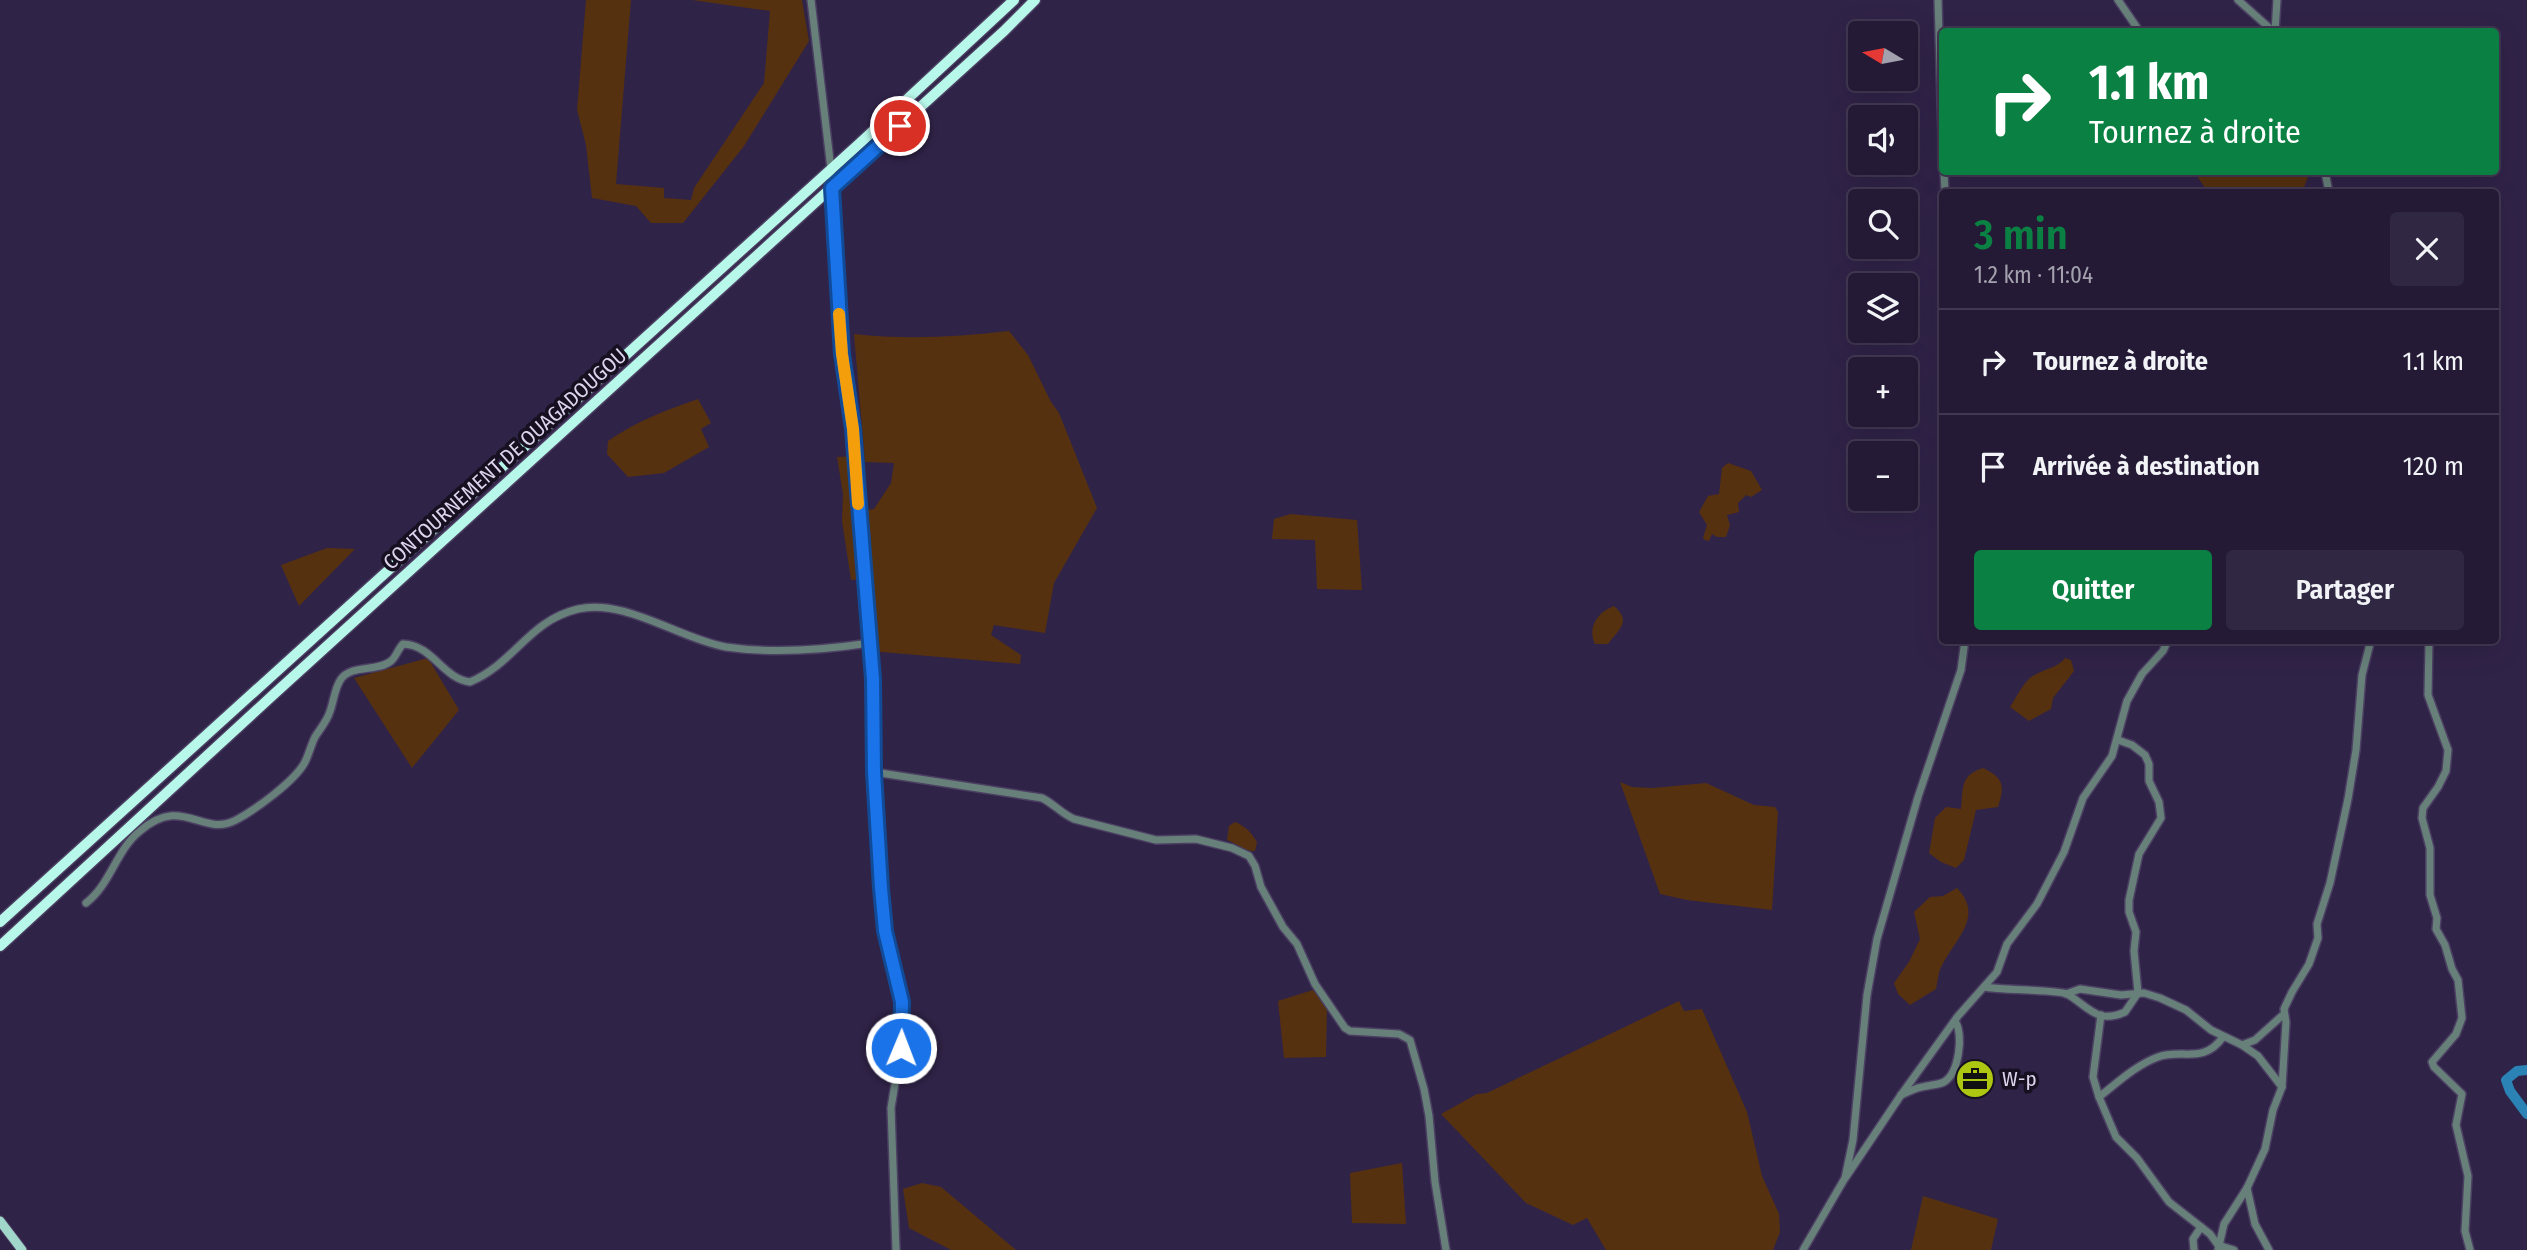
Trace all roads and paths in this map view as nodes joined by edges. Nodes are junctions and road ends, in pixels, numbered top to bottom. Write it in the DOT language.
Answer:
graph roads {
  1 [pos="811,0"];
  2 [pos="1014,0"];
  3 [pos="1035,0"];
  4 [pos="1938,0"];
  5 [pos="2118,0"];
  6 [pos="2238,0"];
  7 [pos="2277,0"];
  8 [pos="2137,28"];
  9 [pos="2270,28"];
  10 [pos="2274,28"];
  11 [pos="1939,34"];
  12 [pos="831,169"];
  13 [pos="832,188"];
  14 [pos="870,643"];
  15 [pos="1964,644"];
  16 [pos="2166,644"];
  17 [pos="2370,644"];
  18 [pos="2429,644"];
  19 [pos="2118,740"];
  20 [pos="874,772"];
  21 [pos="86,903"];
  22 [pos="0,922"];
  23 [pos="0,946"];
  24 [pos="1984,987"];
  25 [pos="2138,993"];
  26 [pos="2066,994"];
  27 [pos="2284,1014"];
  28 [pos="2101,1015"];
  29 [pos="1955,1021"];
  30 [pos="2223,1037"];
  31 [pos="2242,1045"];
  32 [pos="2282,1087"];
  33 [pos="1901,1095"];
  34 [pos="2099,1097"];
  35 [pos="1845,1178"];
  36 [pos="2247,1188"];
  37 [pos="0,1222"];
  38 [pos="2201,1227"];
  39 [pos="2218,1247"];
  40 [pos="22,1250"];
  41 [pos="896,1250"];
  42 [pos="1446,1250"];
  43 [pos="1803,1250"];
  44 [pos="2194,1250"];
  45 [pos="2234,1250"];
  46 [pos="2269,1250"];
  47 [pos="2470,1250"];
  1 -- 12 [label="street"];
  2 -- 12 [label="highway, CONTOURNEMENT DE OUAGADOUGOU"];
  3 -- 13 [label="highway, CONTOURNEMENT DE OUAGADOUGOU"];
  4 -- 11 [label="street"];
  5 -- 8 [label="street"];
  6 -- 9 [label="street"];
  7 -- 10 [label="street"];
  12 -- 13 [label="street"];
  12 -- 22 [label="highway, CONTOURNEMENT DE OUAGADOUGOU"];
  13 -- 14 [label="street"];
  13 -- 23 [label="highway, CONTOURNEMENT DE OUAGADOUGOU"];
  14 -- 20 [label="street"];
  14 -- 21 [label="street"];
  15 -- 35 [label="street"];
  16 -- 19 [label="street"];
  17 -- 27 [label="street"];
  18 -- 47 [label="street"];
  19 -- 24 [label="street"];
  19 -- 25 [label="street"];
  20 -- 41 [label="street"];
  20 -- 42 [label="street"];
  24 -- 26 [label="street"];
  24 -- 29 [label="street"];
  25 -- 26 [label="street"];
  25 -- 28 [label="street"];
  25 -- 30 [label="street"];
  26 -- 28 [label="street"];
  27 -- 31 [label="street"];
  27 -- 32 [label="street"];
  28 -- 34 [label="street"];
  29 -- 33 [label="street"];
  29 -- 33 [label="street"];
  30 -- 31 [label="street"];
  30 -- 34 [label="street"];
  31 -- 32 [label="street"];
  32 -- 36 [label="street"];
  33 -- 35 [label="street"];
  34 -- 38 [label="street"];
  35 -- 43 [label="street"];
  36 -- 39 [label="street"];
  36 -- 46 [label="street"];
  37 -- 40 [label="main road"];
  38 -- 39 [label="street"];
  38 -- 44 [label="street"];
  39 -- 45 [label="street"];
}
